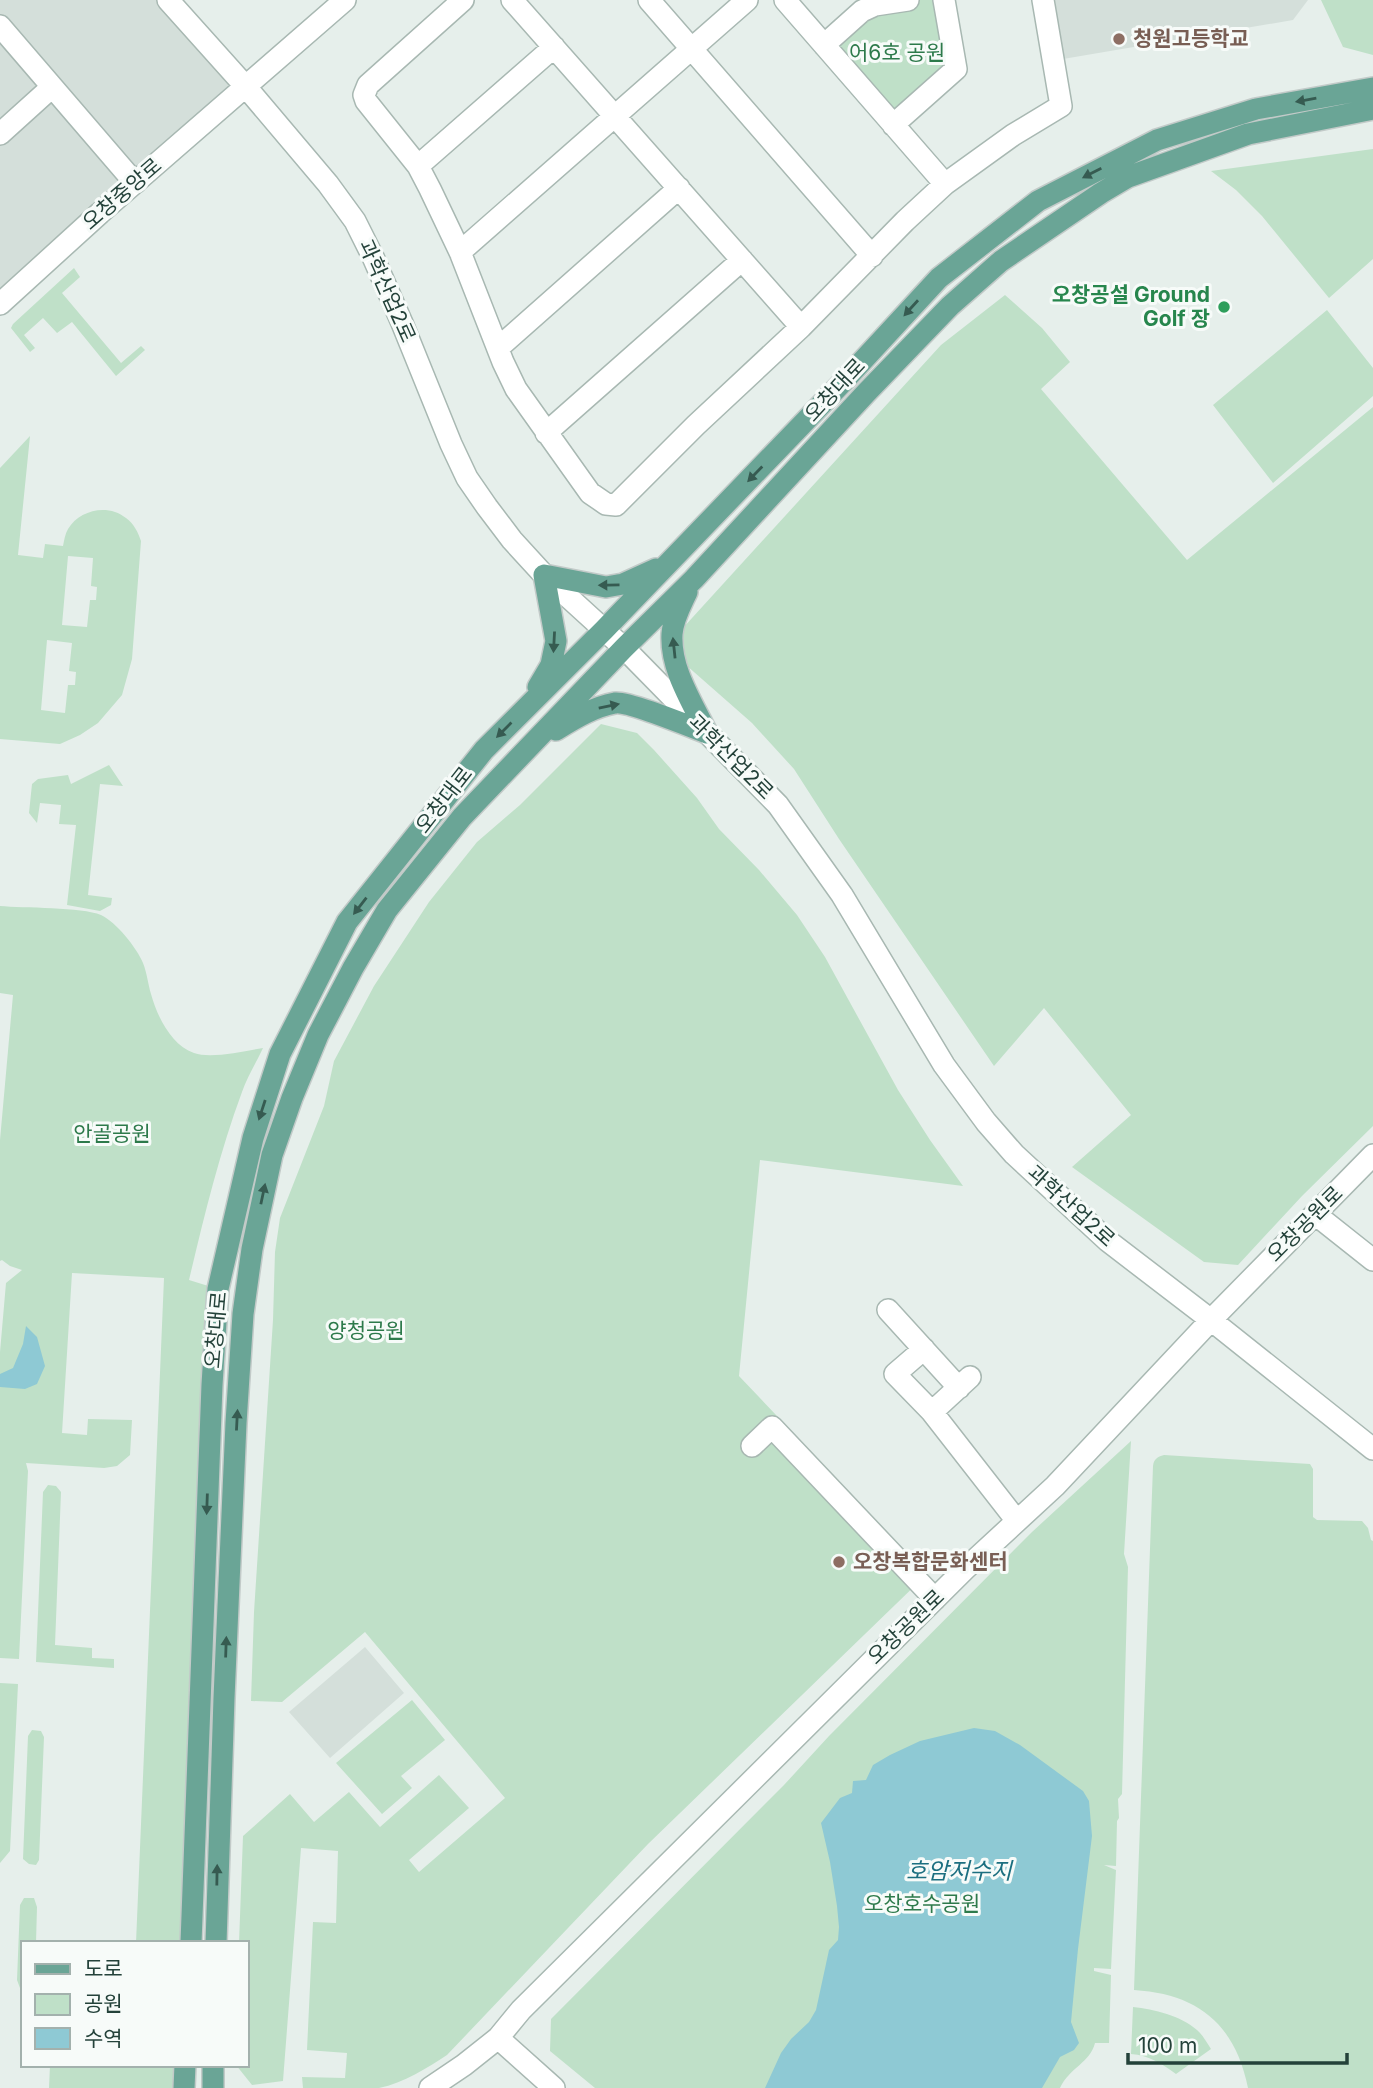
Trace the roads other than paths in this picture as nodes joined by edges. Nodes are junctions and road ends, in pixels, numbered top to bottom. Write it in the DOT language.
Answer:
graph roads {
  1 [pos="168,0"];
  2 [pos="463,0"];
  3 [pos="512,0"];
  4 [pos="649,0"];
  5 [pos="747,0"];
  6 [pos="785,0"];
  7 [pos="908,0"];
  8 [pos="944,0"];
  9 [pos="1043,0"];
  10 [pos="342,1"];
  11 [pos="0,26"];
  12 [pos="824,45"];
  13 [pos="554,47"];
  14 [pos="691,48"];
  15 [pos="52,87"];
  16 [pos="246,87"];
  17 [pos="1373,89"];
  18 [pos="1373,109"];
  19 [pos="614,116"];
  20 [pos="893,125"];
  21 [pos="0,134"];
  22 [pos="418,166"];
  23 [pos="135,183"];
  24 [pos="945,184"];
  25 [pos="678,188"];
  26 [pos="460,253"];
  27 [pos="872,256"];
  28 [pos="742,260"];
  29 [pos="0,304"];
  30 [pos="801,327"];
  31 [pos="498,348"];
  32 [pos="546,433"];
  33 [pos="669,563"];
  34 [pos="544,575"];
  35 [pos="694,579"];
  36 [pos="604,630"];
  37 [pos="624,648"];
  38 [pos="527,707"];
  39 [pos="707,733"];
  40 [pos="527,748"];
  41 [pos="1373,1155"];
  42 [pos="1315,1214"];
  43 [pos="1373,1261"];
  44 [pos="888,1310"];
  45 [pos="1211,1320"];
  46 [pos="923,1349"];
  47 [pos="932,1412"];
  48 [pos="752,1446"];
  49 [pos="1373,1449"];
  50 [pos="1017,1521"];
  51 [pos="935,1599"];
  52 [pos="191,1941"];
  53 [pos="216,1941"];
  54 [pos="498,2038"];
  55 [pos="185,2067"];
  56 [pos="213,2067"];
  57 [pos="184,2088"];
  58 [pos="212,2088"];
  59 [pos="430,2088"];
  60 [pos="554,2088"];
  1 -- 16 [label="street, 과학산업2로"];
  2 -- 22 [label="street"];
  3 -- 13 [label="street"];
  4 -- 14 [label="street"];
  5 -- 14 [label="street"];
  6 -- 12 [label="street"];
  7 -- 12 [label="street"];
  8 -- 20 [label="street"];
  9 -- 24 [label="street"];
  10 -- 16 [label="street, 오창중앙로"];
  11 -- 15 [label="street"];
  12 -- 20 [label="street"];
  13 -- 19 [label="street"];
  13 -- 22 [label="street"];
  14 -- 19 [label="street"];
  14 -- 27 [label="street"];
  15 -- 21 [label="street"];
  15 -- 23 [label="street"];
  16 -- 23 [label="street, 오창중앙로"];
  16 -- 34 [label="street, 과학산업2로"];
  17 -- 33 [label="main road, 오창대로, one-way"];
  18 -- 35 [label="main road, 오창대로"];
  19 -- 25 [label="street"];
  19 -- 26 [label="street"];
  20 -- 24 [label="street"];
  22 -- 26 [label="street"];
  23 -- 29 [label="street, 오창중앙로"];
  24 -- 27 [label="street"];
  25 -- 28 [label="street"];
  25 -- 31 [label="street"];
  26 -- 31 [label="street"];
  27 -- 30 [label="street"];
  28 -- 30 [label="street"];
  28 -- 32 [label="street"];
  30 -- 32 [label="street"];
  31 -- 32 [label="street"];
  33 -- 34 [label="main road, one-way"];
  33 -- 36 [label="main road, 오창대로"];
  34 -- 36 [label="street, 과학산업2로"];
  34 -- 38 [label="main road, one-way"];
  35 -- 37 [label="main road, 오창대로"];
  39 -- 35 [label="main road, one-way"];
  36 -- 37 [label="street, 과학산업2로"];
  36 -- 38 [label="main road, 오창대로"];
  37 -- 39 [label="street, 과학산업2로"];
  37 -- 40 [label="main road, 오창대로"];
  38 -- 52 [label="main road, 오창대로, one-way"];
  40 -- 39 [label="main road, one-way"];
  39 -- 45 [label="street, 과학산업2로"];
  53 -- 40 [label="main road, 오창대로, one-way"];
  41 -- 42 [label="street, 오창공원로"];
  42 -- 43 [label="street"];
  42 -- 45 [label="street, 오창공원로"];
  44 -- 46 [label="street"];
  45 -- 49 [label="street, 과학산업2로"];
  45 -- 50 [label="street, 오창공원로"];
  46 -- 47 [label="street"];
  46 -- 47 [label="street"];
  47 -- 50 [label="street"];
  48 -- 51 [label="street"];
  50 -- 51 [label="street, 오창공원로"];
  51 -- 54 [label="street, 오창공원로"];
  54 -- 59 [label="street, 오창공원로"];
  54 -- 60 [label="street"];
  55 -- 57 [label="main road"];
  56 -- 58 [label="main road"];
}
